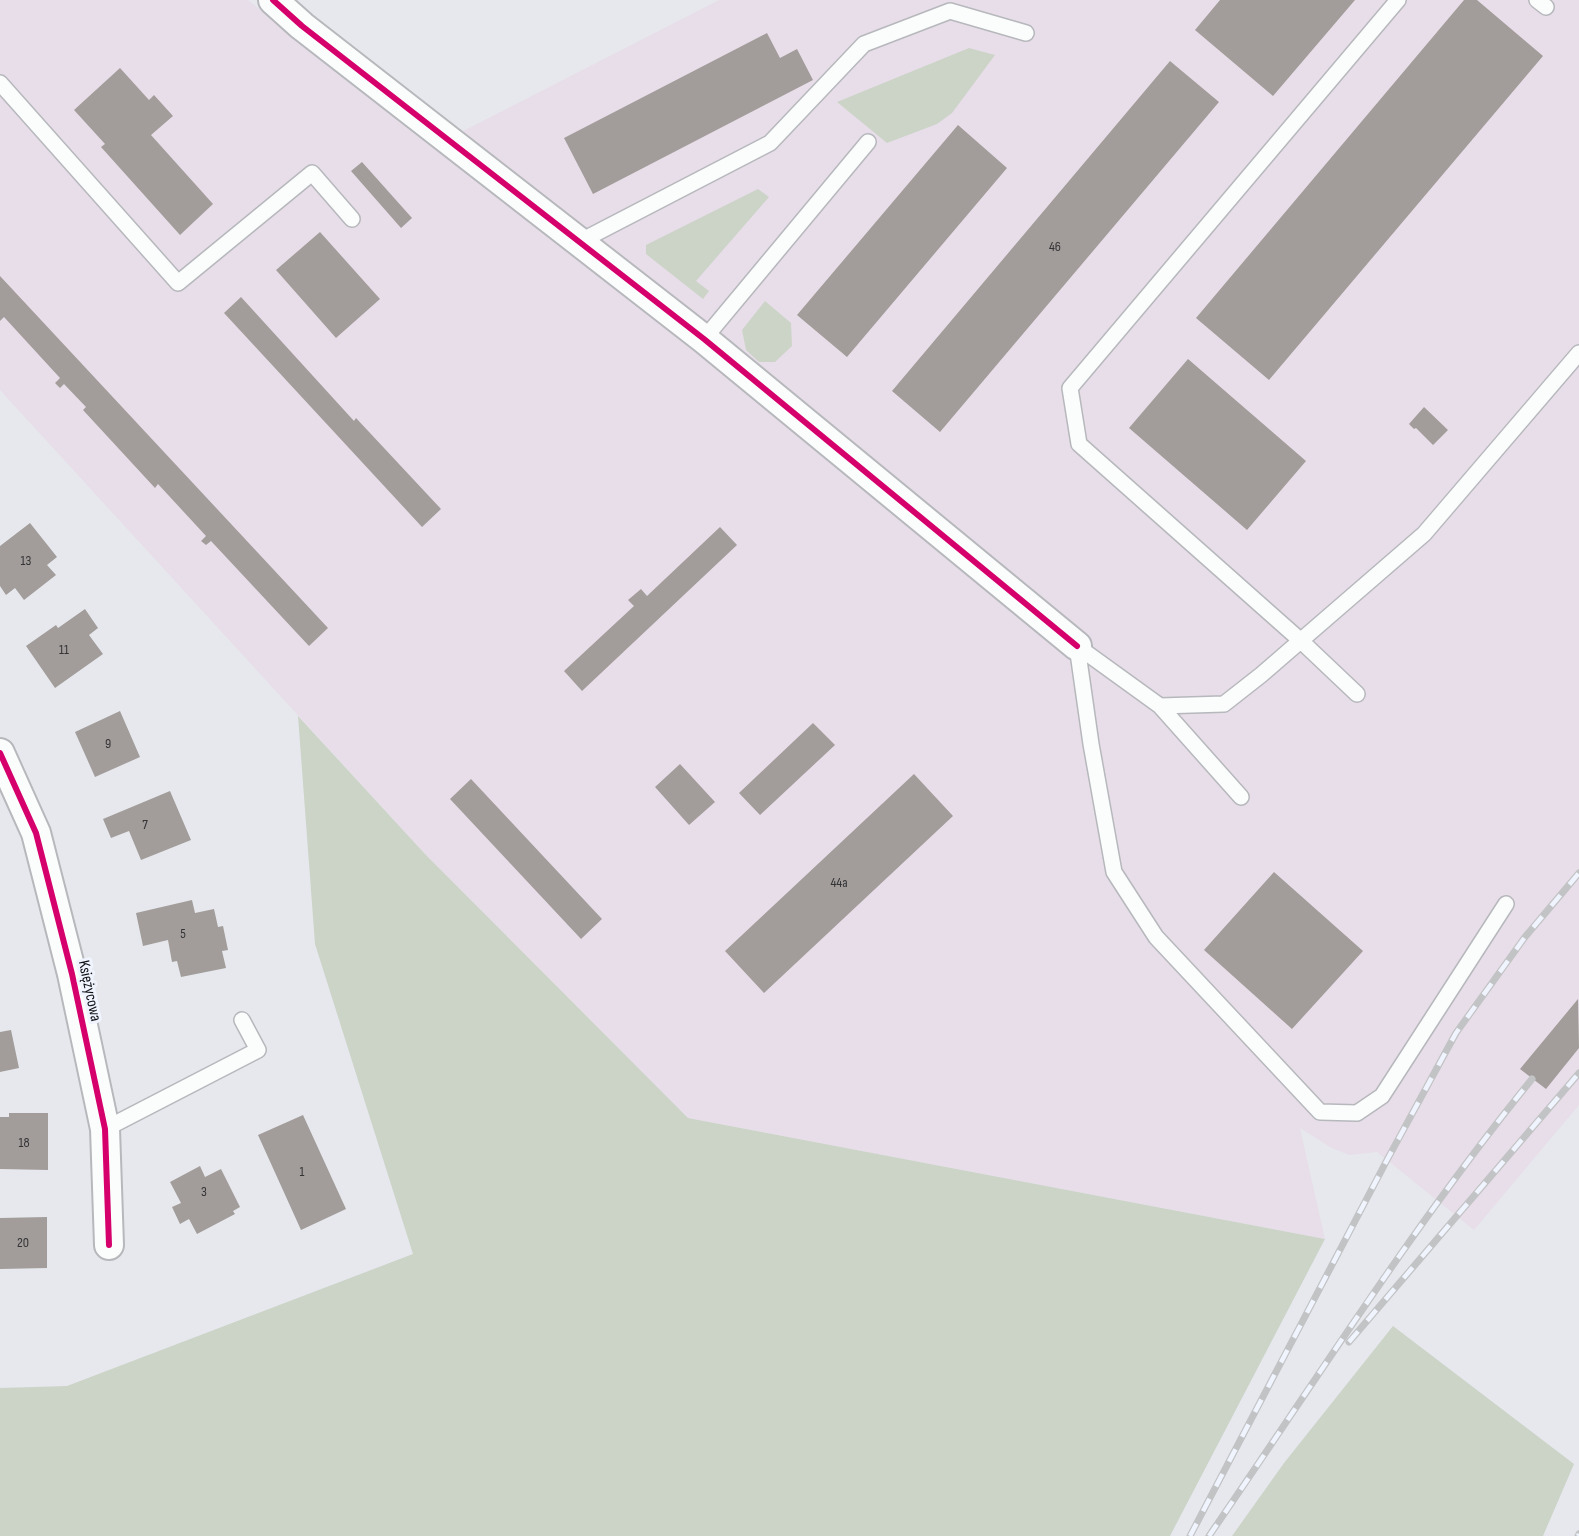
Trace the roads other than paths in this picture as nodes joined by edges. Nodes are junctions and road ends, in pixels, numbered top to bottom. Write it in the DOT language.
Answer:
graph roads {
  1 [pos="273,0"];
  2 [pos="1398,0"];
  3 [pos="1026,33"];
  4 [pos="0,84"];
  5 [pos="868,142"];
  6 [pos="352,219"];
  7 [pos="579,242"];
  8 [pos="704,339"];
  9 [pos="1579,353"];
  10 [pos="1300,640"];
  11 [pos="1077,646"];
  12 [pos="1358,694"];
  13 [pos="1160,706"];
  14 [pos="0,753"];
  15 [pos="1241,797"];
  16 [pos="1506,904"];
  17 [pos="242,1020"];
  18 [pos="105,1129"];
  19 [pos="109,1245"];
  1 -- 7 [label="street"];
  2 -- 10 [label="lane"];
  3 -- 7 [label="lane"];
  4 -- 6 [label="lane"];
  5 -- 8 [label="lane"];
  7 -- 8 [label="street"];
  8 -- 11 [label="street"];
  9 -- 10 [label="lane"];
  10 -- 12 [label="lane"];
  10 -- 13 [label="lane"];
  11 -- 13 [label="lane"];
  11 -- 16 [label="lane"];
  13 -- 15 [label="lane"];
  14 -- 18 [label="street, Księżycowa"];
  17 -- 18 [label="lane"];
  18 -- 19 [label="street, Księżycowa"];
}
